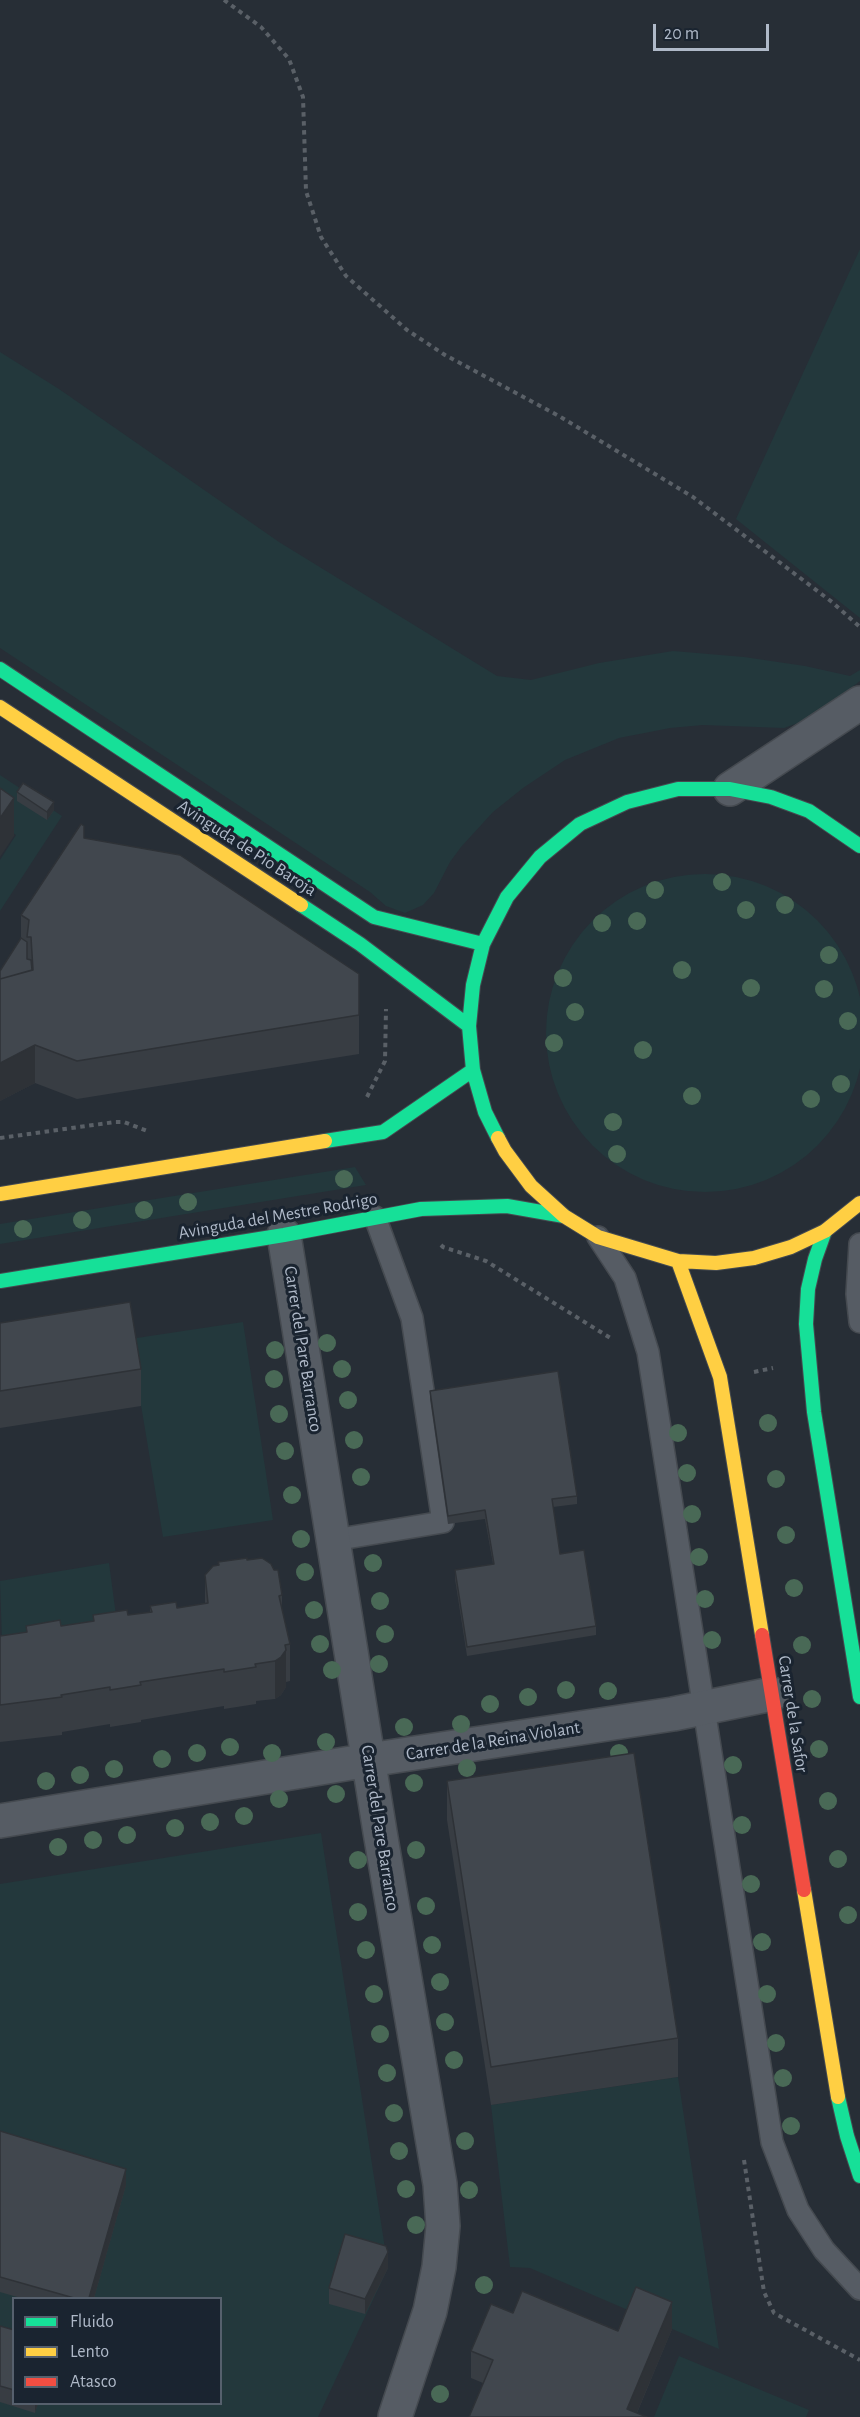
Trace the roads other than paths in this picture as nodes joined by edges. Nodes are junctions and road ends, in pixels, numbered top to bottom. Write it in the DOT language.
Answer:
graph roads {
  1 [pos="0,669"];
  2 [pos="860,703"];
  3 [pos="0,707"];
  4 [pos="730,789"];
  5 [pos="860,846"];
  6 [pos="483,944"];
  7 [pos="470,1026"];
  8 [pos="473,1070"];
  9 [pos="0,1194"];
  10 [pos="860,1203"];
  11 [pos="564,1216"];
  12 [pos="375,1218"];
  13 [pos="825,1231"];
  14 [pos="284,1235"];
  15 [pos="598,1237"];
  16 [pos="860,1244"];
  17 [pos="678,1262"];
  18 [pos="0,1281"];
  19 [pos="860,1322"];
  20 [pos="334,1540"];
  21 [pos="772,1694"];
  22 [pos="860,1698"];
  23 [pos="705,1707"];
  24 [pos="369,1760"];
  25 [pos="0,1821"];
  26 [pos="860,2176"];
  27 [pos="860,2289"];
  28 [pos="395,2417"];
  1 -- 6 [label="main road, Avinguda de Pio Baroja"];
  2 -- 4 [label="street"];
  3 -- 7 [label="main road, Avinguda de Pio Baroja"];
  4 -- 5 [label="main road"];
  4 -- 6 [label="main road"];
  6 -- 7 [label="main road"];
  7 -- 8 [label="main road"];
  8 -- 9 [label="main road"];
  8 -- 11 [label="main road"];
  10 -- 13 [label="main road"];
  11 -- 12 [label="main road, Avinguda del Mestre Rodrigo"];
  11 -- 15 [label="main road"];
  12 -- 14 [label="main road, Avinguda del Mestre Rodrigo"];
  12 -- 20 [label="lane"];
  13 -- 17 [label="main road"];
  13 -- 22 [label="main road"];
  14 -- 18 [label="main road, Avinguda del Mestre Rodrigo"];
  14 -- 20 [label="street, Carrer del Pare Barranco"];
  15 -- 17 [label="main road"];
  15 -- 23 [label="lane"];
  16 -- 19 [label="lane"];
  17 -- 21 [label="main road, Carrer de la Safor"];
  20 -- 24 [label="street, Carrer del Pare Barranco"];
  21 -- 23 [label="street, Carrer de la Reina Violant"];
  21 -- 26 [label="main road, Carrer de la Safor"];
  23 -- 24 [label="street, Carrer de la Reina Violant"];
  23 -- 27 [label="lane"];
  24 -- 25 [label="street, Carrer de la Reina Violant"];
  24 -- 28 [label="street, Carrer del Pare Barranco"];
}
